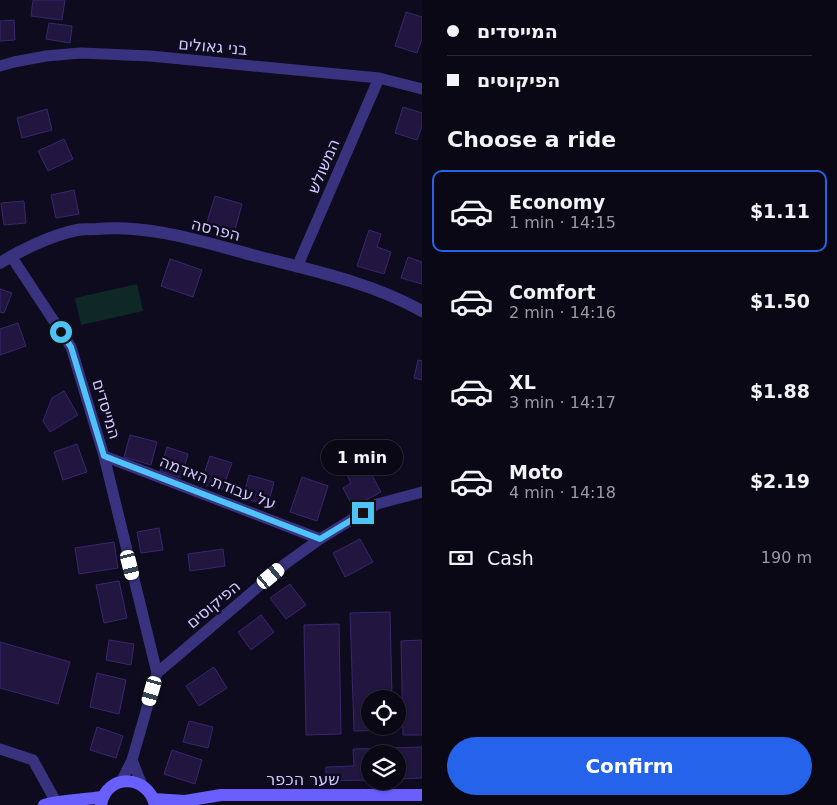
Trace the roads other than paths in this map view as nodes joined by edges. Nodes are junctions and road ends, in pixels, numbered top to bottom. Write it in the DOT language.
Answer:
graph roads {
  1 [pos="0,66"];
  2 [pos="379,78"];
  3 [pos="422,90"];
  4 [pos="11,256"];
  5 [pos="0,263"];
  6 [pos="297,266"];
  7 [pos="422,310"];
  8 [pos="104,456"];
  9 [pos="422,492"];
  10 [pos="320,539"];
  11 [pos="157,673"];
  12 [pos="0,749"];
  13 [pos="132,760"];
  14 [pos="121,782"];
  15 [pos="142,785"];
  16 [pos="422,795"];
  17 [pos="102,801"];
  18 [pos="154,802"];
  19 [pos="79,803"];
  20 [pos="181,803"];
  21 [pos="50,804"];
  1 -- 2 [label="street, בני גאולים"];
  2 -- 3 [label="street, בני גאולים"];
  2 -- 6 [label="street, המשולש"];
  4 -- 5 [label="street, הפרסה"];
  4 -- 6 [label="street, הפרסה"];
  4 -- 8 [label="street, המייסדים"];
  6 -- 7 [label="street, הפרסה"];
  8 -- 10 [label="street, על עבודת האדמה"];
  8 -- 11 [label="street, המייסדים"];
  9 -- 10 [label="street, הפיקוסים"];
  10 -- 11 [label="street, הפיקוסים"];
  11 -- 13 [label="street, המייסדים"];
  12 -- 21 [label="street"];
  13 -- 14 [label="street, המייסדים"];
  13 -- 15 [label="street"];
  14 -- 15 [label="main road"];
  14 -- 17 [label="main road"];
  15 -- 18 [label="main road"];
  16 -- 20 [label="main road, שער הכפר"];
  17 -- 19 [label="main road"];
  18 -- 20 [label="main road, שער הכפר"];
  19 -- 21 [label="main road"];
}
